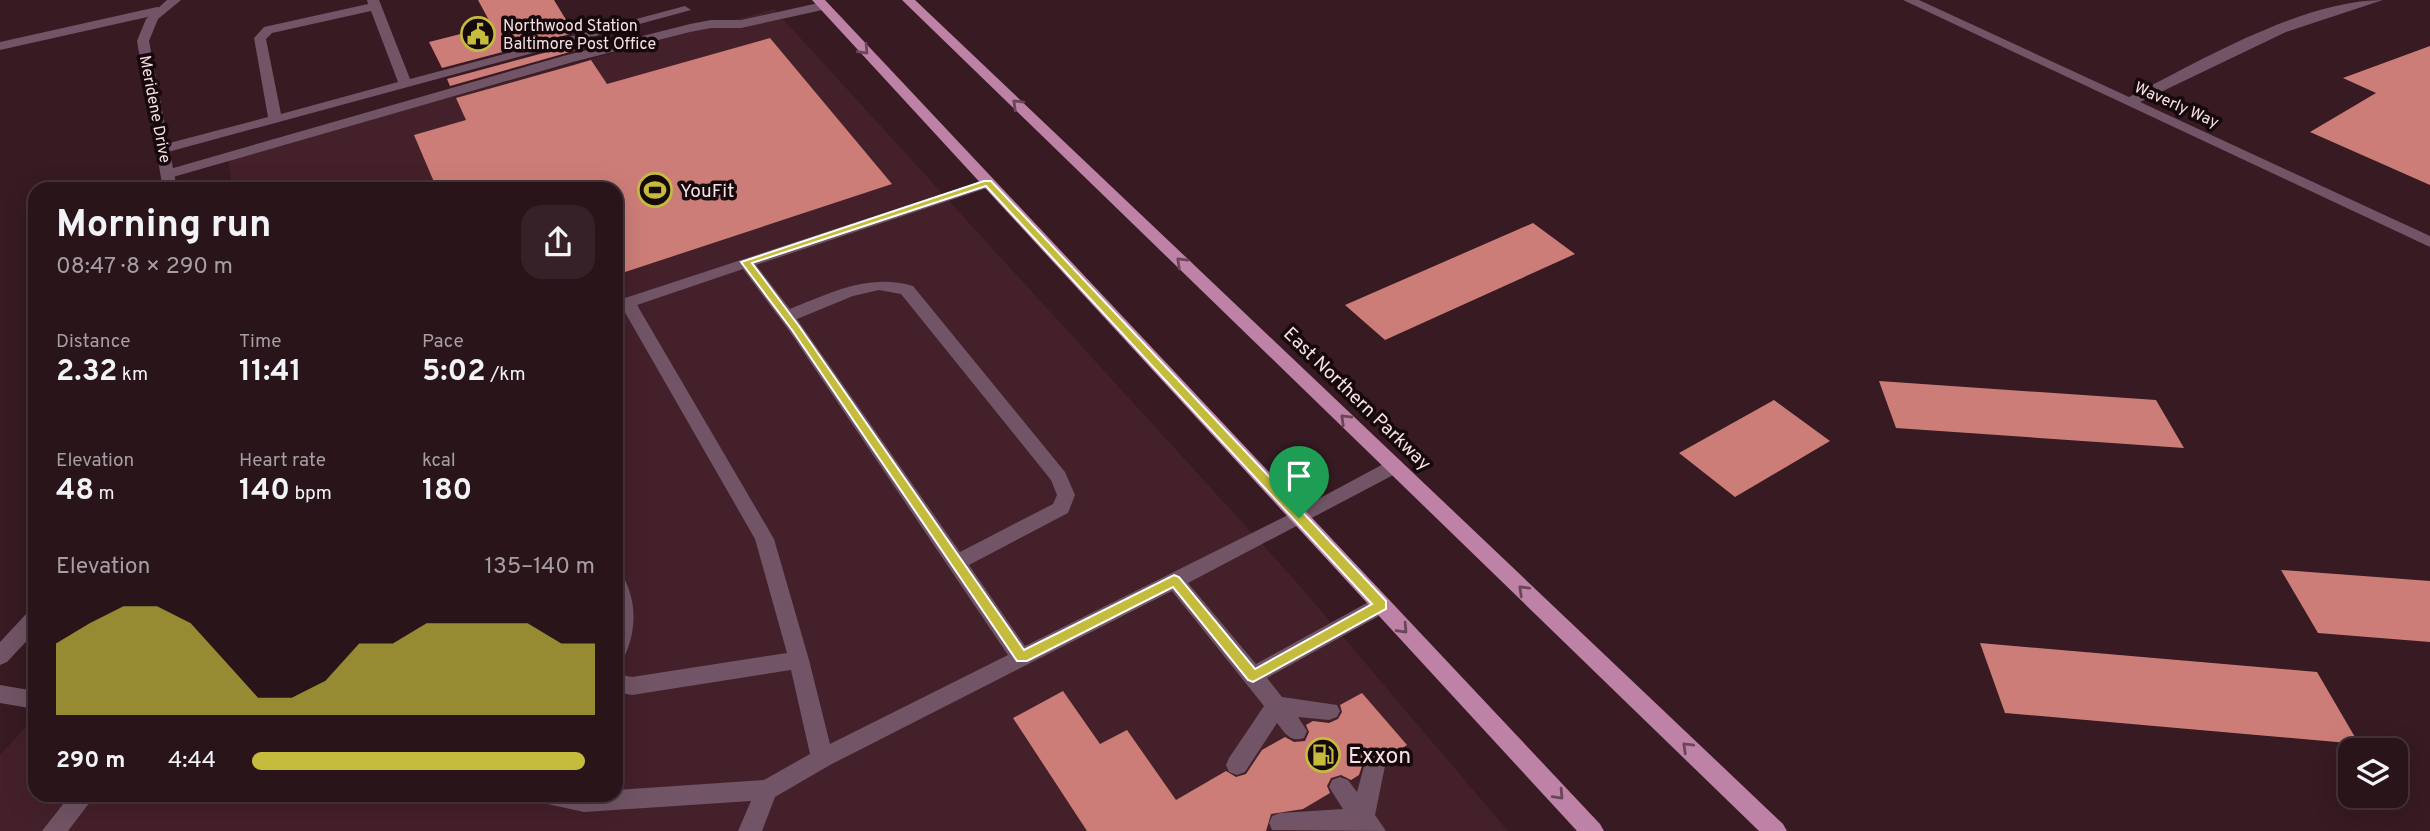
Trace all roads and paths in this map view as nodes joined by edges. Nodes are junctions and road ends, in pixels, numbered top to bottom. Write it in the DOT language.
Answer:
graph roads {
  1 [pos="175,0"];
  2 [pos="908,0"];
  3 [pos="1909,0"];
  4 [pos="2377,0"];
  5 [pos="374,3"];
  6 [pos="820,3"];
  7 [pos="685,10"];
  8 [pos="157,11"];
  9 [pos="0,47"];
  10 [pos="405,84"];
  11 [pos="2130,102"];
  12 [pos="275,119"];
  13 [pos="163,149"];
  14 [pos="168,174"];
  15 [pos="169,182"];
  16 [pos="988,183"];
  17 [pos="2430,242"];
  18 [pos="746,262"];
  19 [pos="623,303"];
  20 [pos="623,307"];
  21 [pos="787,317"];
  22 [pos="1395,466"];
  23 [pos="1299,518"];
  24 [pos="956,563"];
  25 [pos="1174,580"];
  26 [pos="623,597"];
  27 [pos="1381,605"];
  28 [pos="28,626"];
  29 [pos="623,635"];
  30 [pos="0,656"];
  31 [pos="1022,657"];
  32 [pos="799,660"];
  33 [pos="1253,676"];
  34 [pos="623,684"];
  35 [pos="0,694"];
  36 [pos="28,699"];
  37 [pos="1276,706"];
  38 [pos="1329,712"];
  39 [pos="1296,731"];
  40 [pos="822,758"];
  41 [pos="1237,765"];
  42 [pos="1374,766"];
  43 [pos="1340,787"];
  44 [pos="767,790"];
  45 [pos="623,799"];
  46 [pos="78,802"];
  47 [pos="1280,823"];
  48 [pos="1368,825"];
  49 [pos="54,831"];
  50 [pos="750,831"];
  51 [pos="1592,831"];
  52 [pos="1774,831"];
  1 -- 8 [label="street"];
  22 -- 2 [label="main road, East Northern Parkway, one-way"];
  3 -- 11 [label="street, Waverly Way"];
  4 -- 11 [label="street"];
  5 -- 10 [label="street"];
  5 -- 12 [label="street"];
  6 -- 14 [label="street"];
  6 -- 16 [label="main road, one-way"];
  7 -- 10 [label="street"];
  8 -- 9 [label="street"];
  8 -- 13 [label="street, Meridene Drive"];
  10 -- 12 [label="street"];
  11 -- 17 [label="street, Waverly Way"];
  12 -- 13 [label="street"];
  13 -- 14 [label="street, Meridene Drive"];
  14 -- 15 [label="street, Meridene Drive"];
  16 -- 18 [label="street"];
  16 -- 23 [label="main road"];
  18 -- 19 [label="street"];
  18 -- 21 [label="street"];
  20 -- 32 [label="street"];
  21 -- 24 [label="street"];
  21 -- 24 [label="street"];
  22 -- 23 [label="street"];
  52 -- 22 [label="main road, East Northern Parkway, one-way"];
  23 -- 25 [label="street"];
  23 -- 27 [label="main road"];
  24 -- 31 [label="street"];
  25 -- 31 [label="street"];
  25 -- 33 [label="street"];
  26 -- 29 [label="street"];
  27 -- 33 [label="street"];
  27 -- 51 [label="main road, one-way"];
  28 -- 30 [label="street"];
  31 -- 40 [label="street"];
  32 -- 34 [label="street"];
  32 -- 40 [label="street"];
  33 -- 37 [label="street"];
  35 -- 36 [label="street"];
  37 -- 38 [label="street"];
  37 -- 39 [label="street"];
  37 -- 41 [label="street"];
  40 -- 44 [label="street"];
  42 -- 48 [label="street"];
  43 -- 48 [label="street"];
  44 -- 45 [label="street"];
  44 -- 50 [label="street"];
  46 -- 49 [label="street"];
  47 -- 48 [label="street"];
}
